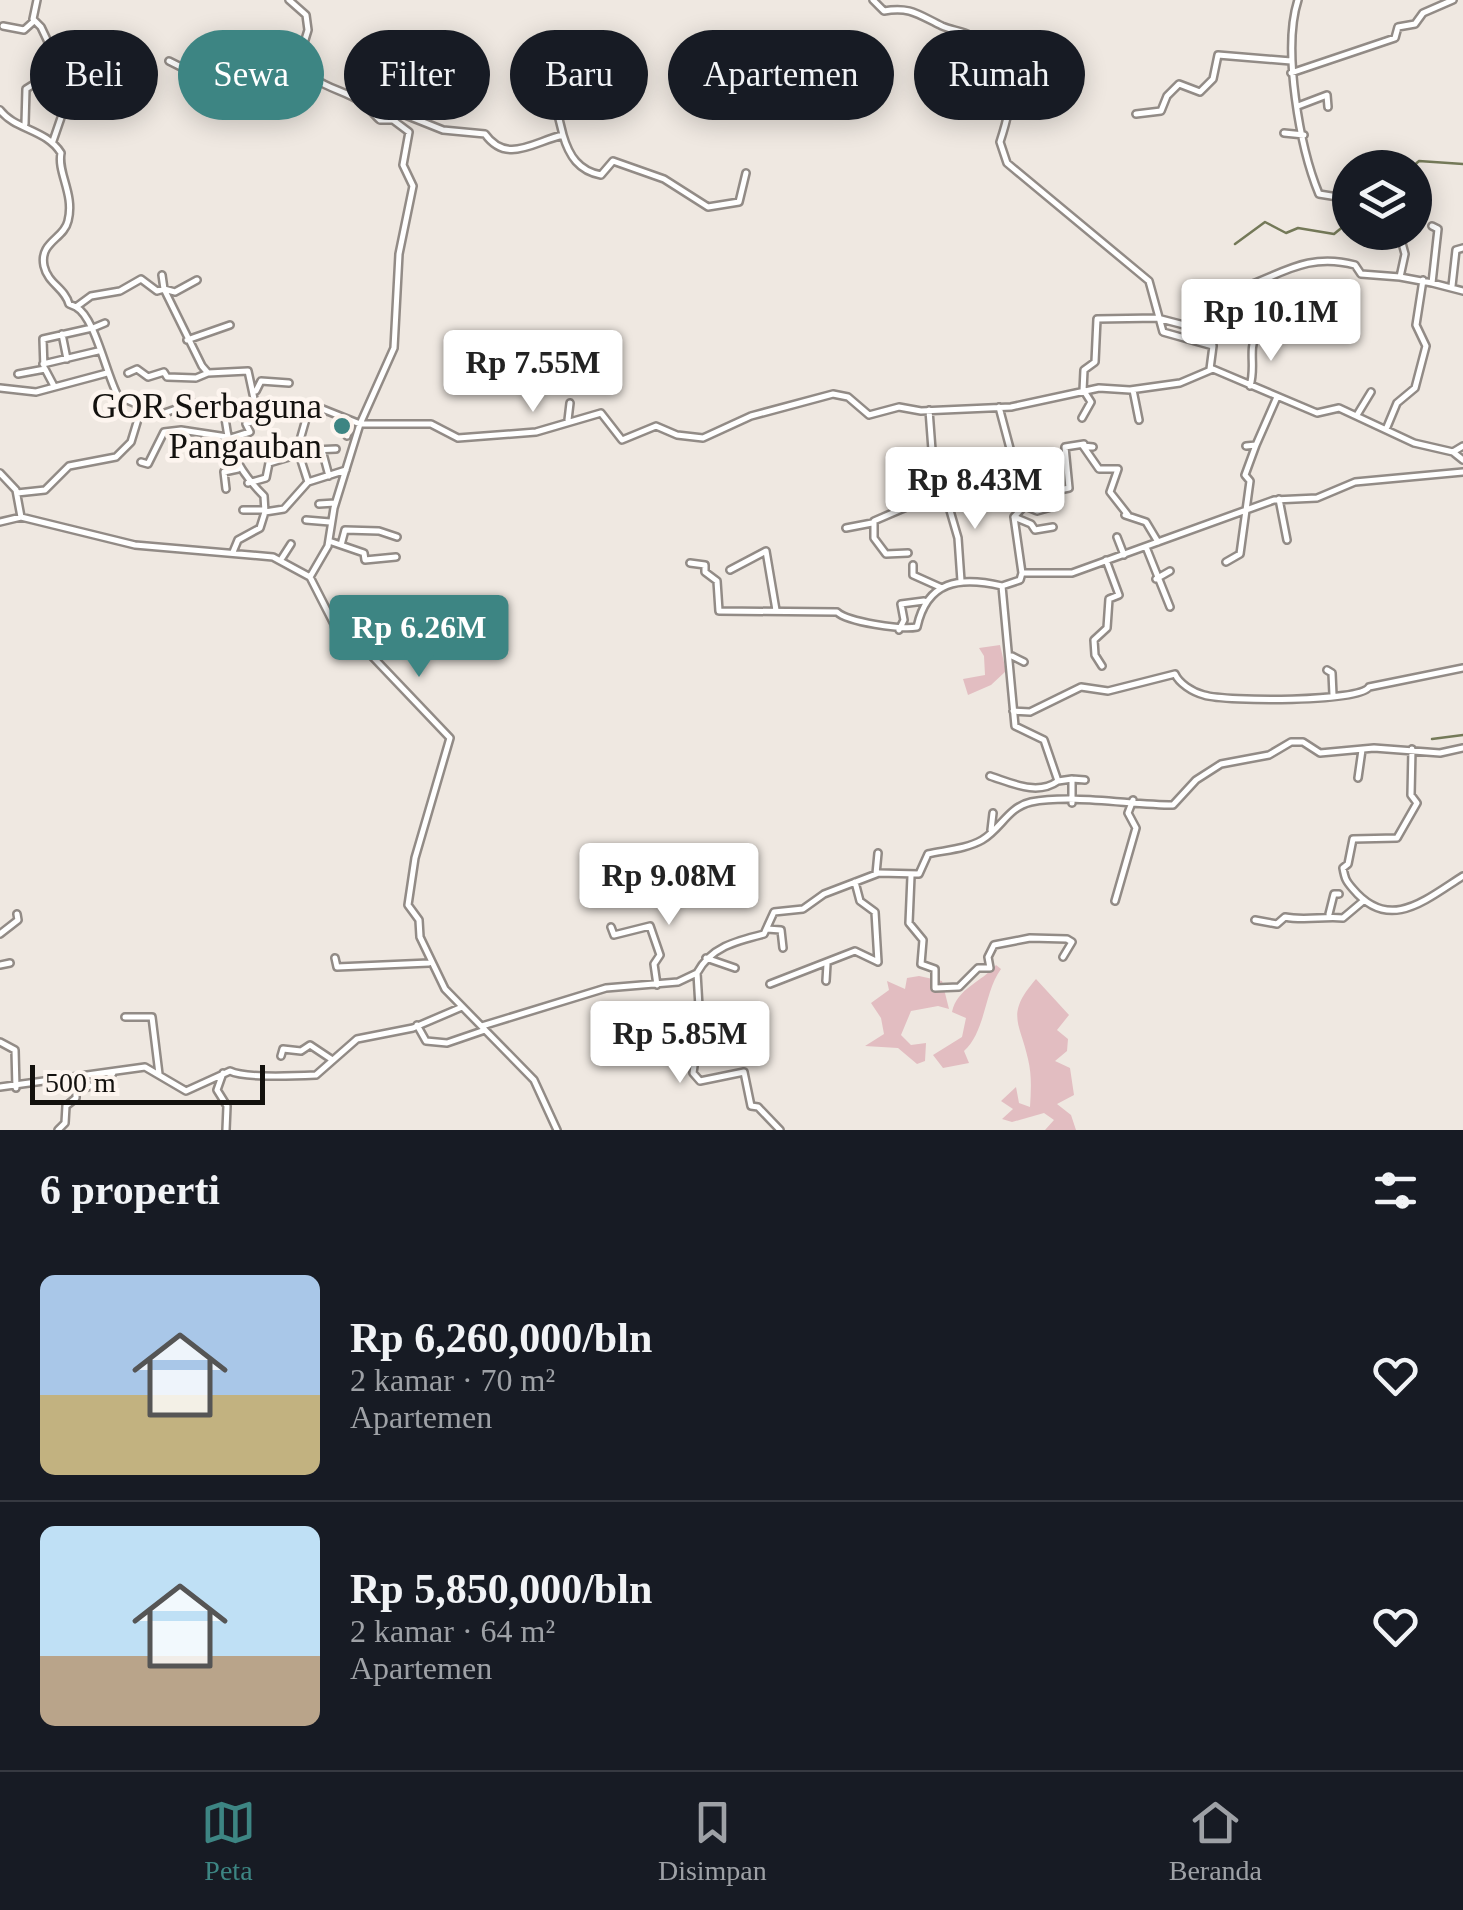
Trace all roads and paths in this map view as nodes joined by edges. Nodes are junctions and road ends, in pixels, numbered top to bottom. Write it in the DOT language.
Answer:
graph roads {
  1 [pos="36,0"];
  2 [pos="289,0"];
  3 [pos="873,0"];
  4 [pos="1298,0"];
  5 [pos="1453,0"];
  6 [pos="34,20"];
  7 [pos="3,26"];
  8 [pos="40,30"];
  9 [pos="305,30"];
  10 [pos="169,61"];
  11 [pos="1291,61"];
  12 [pos="178,66"];
  13 [pos="1290,73"];
  14 [pos="30,87"];
  15 [pos="1337,92"];
  16 [pos="1327,95"];
  17 [pos="1298,106"];
  18 [pos="1328,106"];
  19 [pos="0,110"];
  20 [pos="1136,114"];
  21 [pos="61,120"];
  22 [pos="394,120"];
  23 [pos="419,120"];
  24 [pos="559,120"];
  25 [pos="24,124"];
  26 [pos="1284,133"];
  27 [pos="563,135"];
  28 [pos="1304,135"];
  29 [pos="53,141"];
  30 [pos="746,173"];
  31 [pos="1332,196"];
  32 [pos="1432,226"];
  33 [pos="1463,248"];
  34 [pos="1403,250"];
  35 [pos="162,276"];
  36 [pos="1400,277"];
  37 [pos="197,280"];
  38 [pos="1424,280"];
  39 [pos="1432,283"];
  40 [pos="1452,286"];
  41 [pos="164,289"];
  42 [pos="1463,291"];
  43 [pos="76,307"];
  44 [pos="1160,318"];
  45 [pos="105,323"];
  46 [pos="230,325"];
  47 [pos="92,328"];
  48 [pos="1212,333"];
  49 [pos="1256,333"];
  50 [pos="62,334"];
  51 [pos="187,340"];
  52 [pos="95,342"];
  53 [pos="85,344"];
  54 [pos="1213,346"];
  55 [pos="98,351"];
  56 [pos="67,360"];
  57 [pos="104,364"];
  58 [pos="44,367"];
  59 [pos="95,367"];
  60 [pos="1210,369"];
  61 [pos="208,372"];
  62 [pos="107,373"];
  63 [pos="128,373"];
  64 [pos="18,374"];
  65 [pos="289,383"];
  66 [pos="54,386"];
  67 [pos="1250,386"];
  68 [pos="0,388"];
  69 [pos="1133,390"];
  70 [pos="256,391"];
  71 [pos="1083,391"];
  72 [pos="1371,392"];
  73 [pos="1277,398"];
  74 [pos="570,403"];
  75 [pos="303,404"];
  76 [pos="224,405"];
  77 [pos="998,407"];
  78 [pos="259,409"];
  79 [pos="929,410"];
  80 [pos="309,411"];
  81 [pos="144,415"];
  82 [pos="1357,415"];
  83 [pos="1082,418"];
  84 [pos="1139,420"];
  85 [pos="351,421"];
  86 [pos="567,422"];
  87 [pos="360,424"];
  88 [pos="1387,427"];
  89 [pos="348,436"];
  90 [pos="228,438"];
  91 [pos="300,440"];
  92 [pos="1256,445"];
  93 [pos="1246,446"];
  94 [pos="1463,446"];
  95 [pos="336,449"];
  96 [pos="313,450"];
  97 [pos="322,450"];
  98 [pos="1453,452"];
  99 [pos="1011,454"];
  100 [pos="1463,460"];
  101 [pos="141,462"];
  102 [pos="1014,466"];
  103 [pos="238,469"];
  104 [pos="346,470"];
  105 [pos="1463,472"];
  106 [pos="0,473"];
  107 [pos="329,476"];
  108 [pos="308,482"];
  109 [pos="248,483"];
  110 [pos="226,489"];
  111 [pos="945,490"];
  112 [pos="1050,492"];
  113 [pos="17,493"];
  114 [pos="1279,498"];
  115 [pos="319,504"];
  116 [pos="335,504"];
  117 [pos="1025,506"];
  118 [pos="243,510"];
  119 [pos="1248,510"];
  120 [pos="265,511"];
  121 [pos="21,517"];
  122 [pos="1014,518"];
  123 [pos="306,520"];
  124 [pos="0,522"];
  125 [pos="330,522"];
  126 [pos="874,522"];
  127 [pos="1053,527"];
  128 [pos="846,528"];
  129 [pos="397,537"];
  130 [pos="1117,537"];
  131 [pos="1287,540"];
  132 [pos="329,541"];
  133 [pos="1158,542"];
  134 [pos="291,544"];
  135 [pos="341,545"];
  136 [pos="1146,547"];
  137 [pos="233,552"];
  138 [pos="908,553"];
  139 [pos="1124,555"];
  140 [pos="396,558"];
  141 [pos="282,559"];
  142 [pos="1106,560"];
  143 [pos="1226,562"];
  144 [pos="690,563"];
  145 [pos="913,565"];
  146 [pos="730,570"];
  147 [pos="1170,571"];
  148 [pos="1022,573"];
  149 [pos="310,577"];
  150 [pos="1156,578"];
  151 [pos="961,582"];
  152 [pos="1002,586"];
  153 [pos="942,588"];
  154 [pos="924,602"];
  155 [pos="1170,607"];
  156 [pos="776,610"];
  157 [pos="899,630"];
  158 [pos="1012,656"];
  159 [pos="1024,662"];
  160 [pos="1102,666"];
  161 [pos="1463,668"];
  162 [pos="1328,670"];
  163 [pos="1333,695"];
  164 [pos="1012,711"];
  165 [pos="1463,748"];
  166 [pos="1412,749"];
  167 [pos="1362,750"];
  168 [pos="990,776"];
  169 [pos="1412,777"];
  170 [pos="1358,778"];
  171 [pos="1072,779"];
  172 [pos="1400,779"];
  173 [pos="1085,780"];
  174 [pos="1058,782"];
  175 [pos="1133,800"];
  176 [pos="1072,803"];
  177 [pos="993,813"];
  178 [pos="991,834"];
  179 [pos="878,853"];
  180 [pos="876,874"];
  181 [pos="911,876"];
  182 [pos="1345,879"];
  183 [pos="1463,879"];
  184 [pos="855,882"];
  185 [pos="1115,901"];
  186 [pos="1362,902"];
  187 [pos="16,914"];
  188 [pos="1329,914"];
  189 [pos="1255,920"];
  190 [pos="611,927"];
  191 [pos="767,929"];
  192 [pos="0,934"];
  193 [pos="783,948"];
  194 [pos="1063,957"];
  195 [pos="334,958"];
  196 [pos="706,958"];
  197 [pos="10,962"];
  198 [pos="430,963"];
  199 [pos="828,963"];
  200 [pos="0,965"];
  201 [pos="735,968"];
  202 [pos="697,973"];
  203 [pos="826,981"];
  204 [pos="770,984"];
  205 [pos="657,985"];
  206 [pos="462,1007"];
  207 [pos="125,1017"];
  208 [pos="418,1025"];
  209 [pos="483,1028"];
  210 [pos="0,1042"];
  211 [pos="281,1056"];
  212 [pos="332,1059"];
  213 [pos="114,1073"];
  214 [pos="159,1074"];
  215 [pos="223,1074"];
  216 [pos="0,1088"];
  217 [pos="16,1088"];
  218 [pos="58,1130"];
  219 [pos="226,1130"];
  220 [pos="557,1130"];
  221 [pos="780,1130"];
  1 -- 6 [label="street"];
  2 -- 9 [label="street"];
  3 -- 44 [label="street"];
  4 -- 11 [label="street"];
  5 -- 13 [label="street"];
  6 -- 7 [label="street"];
  6 -- 8 [label="street"];
  10 -- 12 [label="street"];
  11 -- 13 [label="street"];
  11 -- 20 [label="street"];
  13 -- 17 [label="street"];
  14 -- 25 [label="street"];
  15 -- 16 [label="street"];
  16 -- 17 [label="street"];
  16 -- 18 [label="street"];
  17 -- 28 [label="street"];
  19 -- 25 [label="street"];
  21 -- 29 [label="street"];
  22 -- 87 [label="street"];
  23 -- 27 [label="street"];
  24 -- 27 [label="street"];
  25 -- 29 [label="street"];
  26 -- 28 [label="street"];
  27 -- 30 [label="street"];
  28 -- 31 [label="street"];
  29 -- 43 [label="street"];
  32 -- 39 [label="street"];
  33 -- 40 [label="street"];
  34 -- 36 [label="street"];
  35 -- 41 [label="street"];
  36 -- 38 [label="street"];
  36 -- 48 [label="street"];
  37 -- 41 [label="street"];
  38 -- 39 [label="street"];
  38 -- 88 [label="street"];
  39 -- 40 [label="street"];
  40 -- 42 [label="street"];
  41 -- 43 [label="street"];
  41 -- 51 [label="street"];
  43 -- 47 [label="street"];
  44 -- 48 [label="street"];
  44 -- 54 [label="street"];
  44 -- 71 [label="street"];
  45 -- 47 [label="street"];
  46 -- 51 [label="street"];
  47 -- 50 [label="street"];
  47 -- 52 [label="street"];
  48 -- 54 [label="street"];
  49 -- 67 [label="street"];
  50 -- 56 [label="street"];
  50 -- 58 [label="street"];
  51 -- 61 [label="street"];
  52 -- 53 [label="street"];
  52 -- 55 [label="street"];
  54 -- 60 [label="street"];
  55 -- 56 [label="street"];
  55 -- 57 [label="street"];
  56 -- 58 [label="street"];
  57 -- 59 [label="street"];
  57 -- 62 [label="street"];
  58 -- 64 [label="street"];
  58 -- 66 [label="street"];
  60 -- 67 [label="street"];
  60 -- 69 [label="street"];
  61 -- 63 [label="street"];
  61 -- 70 [label="street"];
  62 -- 66 [label="street"];
  62 -- 81 [label="street"];
  65 -- 70 [label="street"];
  66 -- 68 [label="street"];
  67 -- 73 [label="street"];
  69 -- 71 [label="street"];
  69 -- 84 [label="street"];
  70 -- 78 [label="street"];
  71 -- 77 [label="street"];
  71 -- 83 [label="street"];
  72 -- 82 [label="street"];
  73 -- 82 [label="street"];
  73 -- 92 [label="street"];
  74 -- 86 [label="street"];
  75 -- 80 [label="street"];
  76 -- 78 [label="street"];
  76 -- 81 [label="street"];
  76 -- 90 [label="street"];
  77 -- 79 [label="street"];
  77 -- 99 [label="street"];
  78 -- 80 [label="street"];
  78 -- 90 [label="street"];
  79 -- 86 [label="street"];
  79 -- 111 [label="street"];
  80 -- 85 [label="street"];
  80 -- 91 [label="street"];
  81 -- 113 [label="street"];
  82 -- 88 [label="street"];
  85 -- 87 [label="street"];
  85 -- 89 [label="street"];
  86 -- 87 [label="street"];
  87 -- 104 [label="street"];
  88 -- 98 [label="street"];
  90 -- 101 [label="street"];
  90 -- 103 [label="street"];
  92 -- 93 [label="street"];
  92 -- 119 [label="street"];
  94 -- 98 [label="street"];
  95 -- 97 [label="street"];
  96 -- 97 [label="street"];
  97 -- 107 [label="street"];
  98 -- 100 [label="street"];
  99 -- 102 [label="street"];
  99 -- 112 [label="street"];
  102 -- 111 [label="street"];
  102 -- 117 [label="street"];
  103 -- 109 [label="street"];
  103 -- 110 [label="street"];
  104 -- 107 [label="street"];
  104 -- 116 [label="street"];
  105 -- 114 [label="street"];
  106 -- 113 [label="street"];
  107 -- 108 [label="street"];
  108 -- 109 [label="street"];
  108 -- 120 [label="street"];
  109 -- 120 [label="street"];
  111 -- 126 [label="street"];
  111 -- 151 [label="street"];
  112 -- 117 [label="street"];
  112 -- 133 [label="street"];
  113 -- 121 [label="street"];
  114 -- 119 [label="street"];
  114 -- 131 [label="street"];
  115 -- 116 [label="street"];
  116 -- 125 [label="street"];
  117 -- 122 [label="street"];
  118 -- 120 [label="street"];
  119 -- 133 [label="street"];
  119 -- 143 [label="street"];
  120 -- 137 [label="street"];
  121 -- 124 [label="street"];
  121 -- 137 [label="street"];
  122 -- 127 [label="street"];
  122 -- 148 [label="street"];
  123 -- 125 [label="street"];
  125 -- 132 [label="street"];
  126 -- 128 [label="street"];
  126 -- 138 [label="street"];
  129 -- 135 [label="street"];
  130 -- 139 [label="street"];
  132 -- 135 [label="street"];
  132 -- 149 [label="street"];
  133 -- 136 [label="street"];
  134 -- 141 [label="street"];
  135 -- 140 [label="street"];
  136 -- 139 [label="street"];
  136 -- 150 [label="street"];
  137 -- 141 [label="street"];
  139 -- 142 [label="street"];
  141 -- 149 [label="street"];
  142 -- 148 [label="street"];
  142 -- 160 [label="street"];
  144 -- 156 [label="street"];
  145 -- 153 [label="street"];
  146 -- 156 [label="street"];
  147 -- 150 [label="street"];
  148 -- 152 [label="street"];
  149 -- 198 [label="street"];
  150 -- 155 [label="street"];
  151 -- 152 [label="street"];
  151 -- 153 [label="street"];
  152 -- 158 [label="street"];
  153 -- 154 [label="street"];
  154 -- 157 [label="street"];
  154 -- 157 [label="street"];
  156 -- 157 [label="street"];
  158 -- 159 [label="street"];
  158 -- 164 [label="street"];
  161 -- 163 [label="street"];
  162 -- 163 [label="street"];
  163 -- 164 [label="street"];
  164 -- 174 [label="street"];
  165 -- 166 [label="street"];
  166 -- 167 [label="street"];
  166 -- 169 [label="street"];
  167 -- 170 [label="street"];
  167 -- 175 [label="street"];
  168 -- 174 [label="street"];
  169 -- 172 [label="street"];
  169 -- 182 [label="street"];
  171 -- 173 [label="street"];
  171 -- 174 [label="street"];
  171 -- 176 [label="street"];
  175 -- 176 [label="street"];
  175 -- 185 [label="street"];
  176 -- 178 [label="street"];
  177 -- 178 [label="street"];
  178 -- 181 [label="street"];
  179 -- 180 [label="street"];
  180 -- 181 [label="street"];
  180 -- 184 [label="street"];
  181 -- 194 [label="street"];
  182 -- 186 [label="street"];
  182 -- 188 [label="street"];
  183 -- 186 [label="street"];
  184 -- 191 [label="street"];
  184 -- 199 [label="street"];
  186 -- 188 [label="street"];
  187 -- 192 [label="street"];
  188 -- 189 [label="street"];
  190 -- 205 [label="street"];
  191 -- 193 [label="street"];
  191 -- 196 [label="street"];
  195 -- 198 [label="street"];
  196 -- 201 [label="street"];
  196 -- 202 [label="street"];
  197 -- 200 [label="street"];
  198 -- 206 [label="street"];
  199 -- 203 [label="street"];
  199 -- 204 [label="street"];
  202 -- 205 [label="street"];
  202 -- 221 [label="street"];
  205 -- 209 [label="street"];
  206 -- 208 [label="street"];
  206 -- 209 [label="street"];
  207 -- 214 [label="street"];
  208 -- 209 [label="street"];
  208 -- 212 [label="street"];
  209 -- 220 [label="street"];
  210 -- 217 [label="street"];
  211 -- 212 [label="street"];
  212 -- 215 [label="street"];
  213 -- 214 [label="street"];
  213 -- 217 [label="street"];
  213 -- 218 [label="street"];
  214 -- 215 [label="street"];
  215 -- 219 [label="street"];
  216 -- 217 [label="street"];
}
